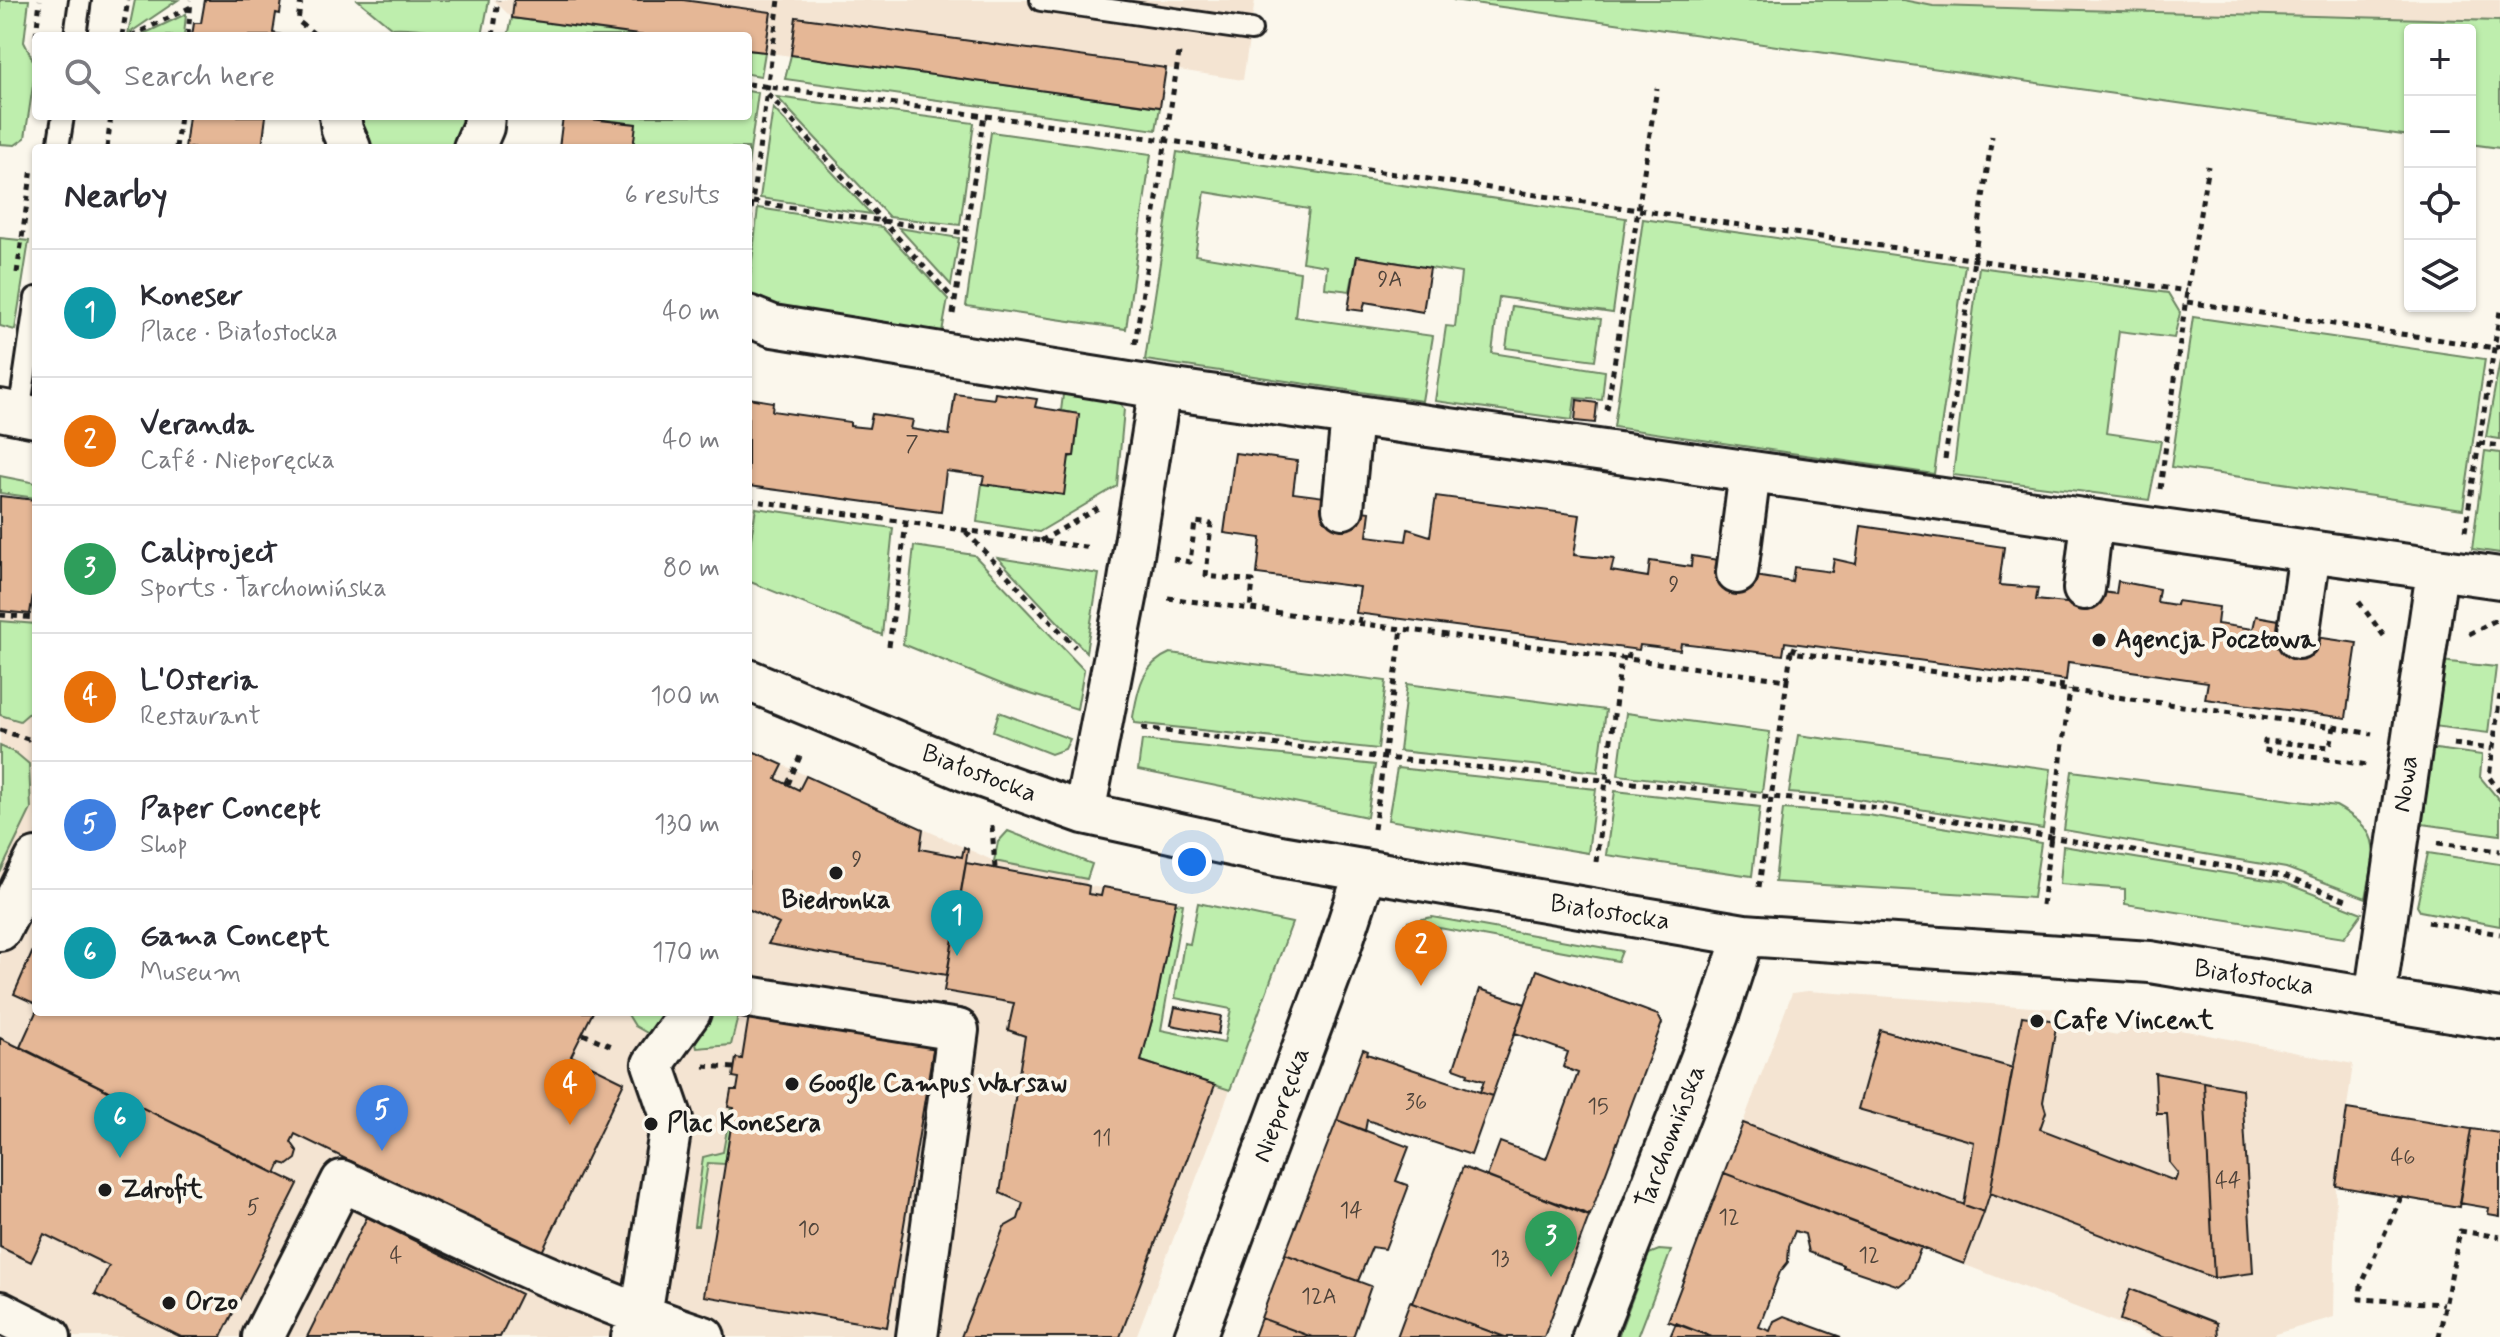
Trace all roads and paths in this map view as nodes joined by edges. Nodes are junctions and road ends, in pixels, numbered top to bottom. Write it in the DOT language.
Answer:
graph roads {
  1 [pos="40,0"];
  2 [pos="80,0"];
  3 [pos="128,0"];
  4 [pos="301,0"];
  5 [pos="498,0"];
  6 [pos="779,0"];
  7 [pos="1041,0"];
  8 [pos="191,4"];
  9 [pos="1184,20"];
  10 [pos="1251,30"];
  11 [pos="36,32"];
  12 [pos="76,32"];
  13 [pos="123,32"];
  14 [pos="138,32"];
  15 [pos="188,32"];
  16 [pos="312,32"];
  17 [pos="494,32"];
  18 [pos="752,84"];
  19 [pos="769,86"];
  20 [pos="1657,88"];
  21 [pos="768,94"];
  22 [pos="984,115"];
  23 [pos="62,120"];
  24 [pos="110,120"];
  25 [pos="180,120"];
  26 [pos="341,120"];
  27 [pos="484,120"];
  28 [pos="1992,136"];
  29 [pos="1164,140"];
  30 [pos="59,144"];
  31 [pos="108,144"];
  32 [pos="176,144"];
  33 [pos="348,144"];
  34 [pos="476,144"];
  35 [pos="2208,166"];
  36 [pos="32,170"];
  37 [pos="753,202"];
  38 [pos="752,208"];
  39 [pos="1638,210"];
  40 [pos="882,221"];
  41 [pos="965,233"];
  42 [pos="1975,259"];
  43 [pos="16,278"];
  44 [pos="2187,291"];
  45 [pos="955,301"];
  46 [pos="2187,302"];
  47 [pos="2500,311"];
  48 [pos="752,318"];
  49 [pos="32,324"];
  50 [pos="2497,347"];
  51 [pos="947,354"];
  52 [pos="1145,386"];
  53 [pos="18,413"];
  54 [pos="1352,416"];
  55 [pos="2479,443"];
  56 [pos="2500,446"];
  57 [pos="1600,451"];
  58 [pos="1750,472"];
  59 [pos="1145,480"];
  60 [pos="1939,499"];
  61 [pos="752,501"];
  62 [pos="1343,508"];
  63 [pos="2092,521"];
  64 [pos="906,524"];
  65 [pos="2154,530"];
  66 [pos="965,531"];
  67 [pos="1040,541"];
  68 [pos="1103,550"];
  69 [pos="2317,553"];
  70 [pos="1190,562"];
  71 [pos="2448,572"];
  72 [pos="1737,573"];
  73 [pos="2500,578"];
  74 [pos="2084,589"];
  75 [pos="1210,604"];
  76 [pos="1250,609"];
  77 [pos="1361,614"];
  78 [pos="0,615"];
  79 [pos="32,618"];
  80 [pos="1359,623"];
  81 [pos="1402,629"];
  82 [pos="2298,638"];
  83 [pos="1796,644"];
  84 [pos="889,646"];
  85 [pos="1630,649"];
  86 [pos="1793,652"];
  87 [pos="1625,658"];
  88 [pos="2062,679"];
  89 [pos="1787,680"];
  90 [pos="752,682"];
  91 [pos="1110,684"];
  92 [pos="2420,685"];
  93 [pos="2061,689"];
  94 [pos="2070,690"];
  95 [pos="2500,695"];
  96 [pos="1101,723"];
  97 [pos="2334,727"];
  98 [pos="0,730"];
  99 [pos="2367,733"];
  100 [pos="32,736"];
  101 [pos="801,754"];
  102 [pos="1385,758"];
  103 [pos="2408,771"];
  104 [pos="1606,780"];
  105 [pos="788,784"];
  106 [pos="2500,792"];
  107 [pos="1772,797"];
  108 [pos="1084,813"];
  109 [pos="991,817"];
  110 [pos="1374,829"];
  111 [pos="2051,837"];
  112 [pos="2398,837"];
  113 [pos="2500,851"];
  114 [pos="1596,862"];
  115 [pos="32,867"];
  116 [pos="995,868"];
  117 [pos="1365,872"];
  118 [pos="1759,887"];
  119 [pos="2042,905"];
  120 [pos="2388,915"];
  121 [pos="0,930"];
  122 [pos="2500,934"];
  123 [pos="1744,935"];
  124 [pos="752,998"];
  125 [pos="2375,998"];
  126 [pos="687,1016"];
  127 [pos="2500,1019"];
  128 [pos="2401,1197"];
  129 [pos="2500,1237"];
  130 [pos="2444,1304"];
  131 [pos="0,1312"];
  132 [pos="637,1327"];
  133 [pos="50,1337"];
  134 [pos="263,1337"];
  135 [pos="704,1337"];
  136 [pos="917,1337"];
  137 [pos="1195,1337"];
  138 [pos="1593,1337"];
  139 [pos="2439,1337"];
  1 -- 11 [label="path"];
  2 -- 12 [label="lane"];
  3 -- 13 [label="path"];
  4 -- 16 [label="path"];
  5 -- 17 [label="path"];
  6 -- 19 [label="path"];
  7 -- 9 [label="lane"];
  8 -- 14 [label="path"];
  8 -- 15 [label="path"];
  9 -- 10 [label="lane"];
  9 -- 29 [label="path"];
  18 -- 19 [label="path"];
  19 -- 21 [label="path"];
  19 -- 22 [label="path"];
  20 -- 39 [label="path"];
  21 -- 37 [label="path"];
  21 -- 40 [label="path"];
  22 -- 29 [label="path"];
  22 -- 41 [label="path"];
  23 -- 30 [label="lane"];
  24 -- 31 [label="path"];
  25 -- 32 [label="path"];
  26 -- 33 [label="street"];
  27 -- 34 [label="street"];
  28 -- 42 [label="path"];
  29 -- 39 [label="path"];
  29 -- 52 [label="path"];
  35 -- 44 [label="path"];
  36 -- 43 [label="path"];
  37 -- 38 [label="path"];
  37 -- 40 [label="path"];
  39 -- 42 [label="path"];
  39 -- 57 [label="path"];
  40 -- 41 [label="path"];
  40 -- 45 [label="path"];
  41 -- 45 [label="path"];
  42 -- 44 [label="path"];
  42 -- 60 [label="path"];
  44 -- 46 [label="path"];
  45 -- 51 [label="path"];
  46 -- 50 [label="path"];
  46 -- 65 [label="path"];
  47 -- 50 [label="path"];
  48 -- 51 [label="street"];
  49 -- 53 [label="lane"];
  50 -- 55 [label="path"];
  51 -- 52 [label="street"];
  52 -- 54 [label="street"];
  52 -- 59 [label="street"];
  54 -- 57 [label="street"];
  54 -- 62 [label="street"];
  55 -- 56 [label="path"];
  55 -- 71 [label="path"];
  57 -- 58 [label="street"];
  58 -- 60 [label="street"];
  58 -- 72 [label="street"];
  59 -- 67 [label="path"];
  59 -- 91 [label="street"];
  60 -- 63 [label="street"];
  61 -- 64 [label="path"];
  63 -- 65 [label="street"];
  63 -- 74 [label="street"];
  64 -- 66 [label="path"];
  64 -- 84 [label="path"];
  65 -- 69 [label="street"];
  66 -- 67 [label="path"];
  66 -- 91 [label="path"];
  67 -- 68 [label="path"];
  69 -- 71 [label="street"];
  69 -- 82 [label="street"];
  69 -- 92 [label="path"];
  70 -- 76 [label="path"];
  71 -- 73 [label="street"];
  71 -- 92 [label="street, Nowa"];
  75 -- 76 [label="path"];
  76 -- 80 [label="path"];
  77 -- 80 [label="path"];
  78 -- 79 [label="path"];
  80 -- 81 [label="path"];
  81 -- 87 [label="path"];
  81 -- 102 [label="path"];
  83 -- 86 [label="path"];
  85 -- 87 [label="path"];
  86 -- 89 [label="path"];
  86 -- 93 [label="path"];
  87 -- 89 [label="path"];
  87 -- 104 [label="path"];
  88 -- 93 [label="path"];
  89 -- 107 [label="path"];
  90 -- 108 [label="street, Białostocka"];
  91 -- 96 [label="street"];
  92 -- 103 [label="street, Nowa"];
  93 -- 94 [label="path"];
  94 -- 97 [label="path"];
  94 -- 111 [label="path"];
  95 -- 106 [label="path"];
  96 -- 102 [label="path"];
  96 -- 108 [label="street"];
  97 -- 99 [label="path"];
  97 -- 103 [label="path"];
  98 -- 100 [label="path"];
  101 -- 105 [label="path"];
  102 -- 104 [label="path"];
  102 -- 110 [label="path"];
  103 -- 112 [label="street, Nowa"];
  104 -- 107 [label="path"];
  104 -- 114 [label="path"];
  107 -- 111 [label="path"];
  107 -- 118 [label="path"];
  108 -- 117 [label="street, Białostocka"];
  109 -- 116 [label="path"];
  111 -- 119 [label="path"];
  111 -- 120 [label="path"];
  112 -- 113 [label="path"];
  112 -- 120 [label="street, Nowa"];
  115 -- 121 [label="street"];
  117 -- 123 [label="street, Białostocka"];
  117 -- 137 [label="street, Nieporęcka"];
  120 -- 122 [label="path"];
  120 -- 125 [label="street, Nowa"];
  123 -- 125 [label="street, Białostocka"];
  123 -- 138 [label="street, Tarchomińska"];
  124 -- 136 [label="street"];
  125 -- 127 [label="street, Białostocka"];
  126 -- 132 [label="street"];
  128 -- 130 [label="path"];
  129 -- 130 [label="path"];
  130 -- 139 [label="path"];
  131 -- 133 [label="street"];
  132 -- 134 [label="street"];
  132 -- 135 [label="street"];
}
